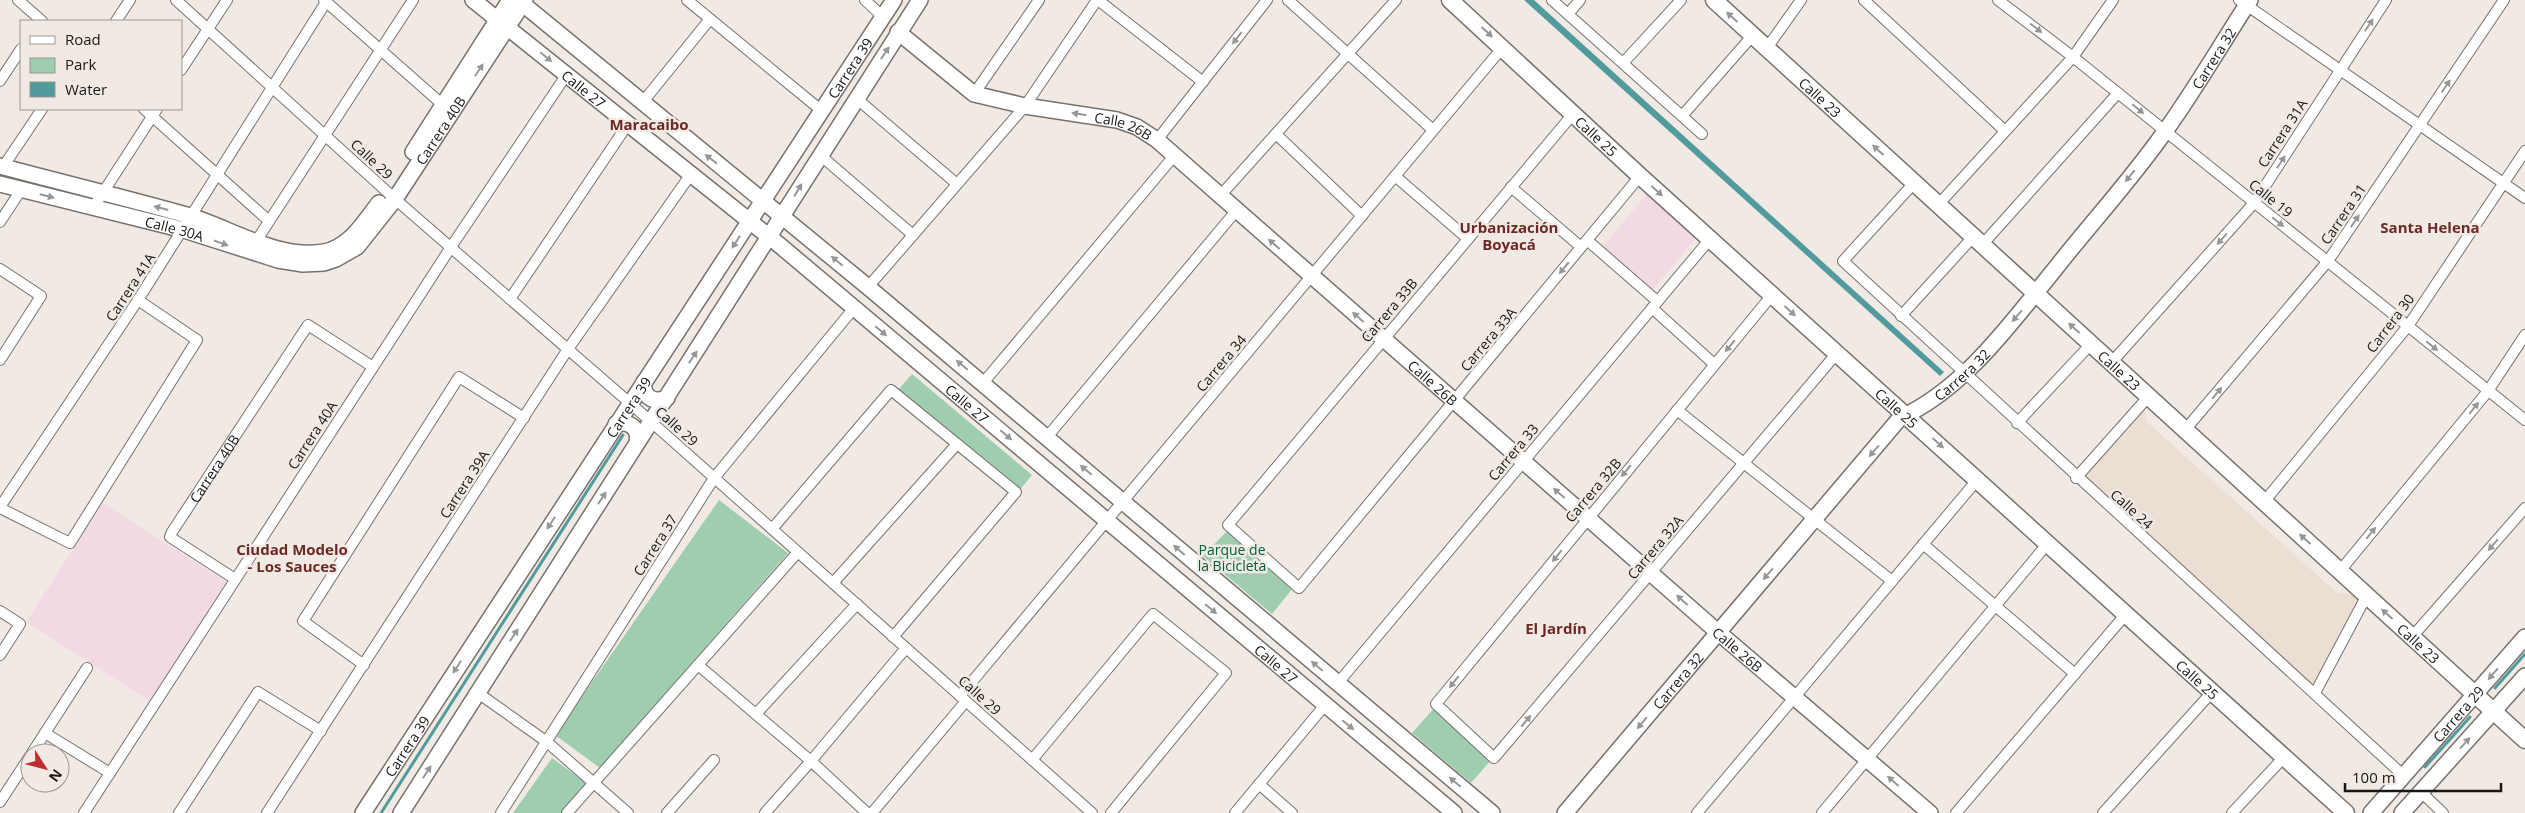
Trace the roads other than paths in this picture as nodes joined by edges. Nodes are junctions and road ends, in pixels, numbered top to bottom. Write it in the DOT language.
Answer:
graph roads {
  1 [pos="18,0"];
  2 [pos="130,0"];
  3 [pos="176,0"];
  4 [pos="226,0"];
  5 [pos="413,0"];
  6 [pos="473,0"];
  7 [pos="687,0"];
  8 [pos="865,0"];
  9 [pos="894,0"];
  10 [pos="920,0"];
  11 [pos="1039,0"];
  12 [pos="1097,0"];
  13 [pos="1267,0"];
  14 [pos="1288,0"];
  15 [pos="1396,0"];
  16 [pos="1450,0"];
  17 [pos="1552,0"];
  18 [pos="1580,0"];
  19 [pos="1681,0"];
  20 [pos="1714,0"];
  21 [pos="1801,0"];
  22 [pos="1864,0"];
  23 [pos="1998,0"];
  24 [pos="2113,0"];
  25 [pos="2386,0"];
  26 [pos="2504,0"];
  27 [pos="325,1"];
  28 [pos="519,1"];
  29 [pos="2245,2"];
  30 [pos="30,4"];
  31 [pos="2013,4"];
  32 [pos="1568,14"];
  33 [pos="883,17"];
  34 [pos="710,19"];
  35 [pos="40,20"];
  36 [pos="117,20"];
  37 [pos="503,23"];
  38 [pos="208,28"];
  39 [pos="898,32"];
  40 [pos="1753,36"];
  41 [pos="1503,47"];
  42 [pos="1767,48"];
  43 [pos="20,50"];
  44 [pos="380,50"];
  45 [pos="1348,53"];
  46 [pos="2073,56"];
  47 [pos="1623,63"];
  48 [pos="182,68"];
  49 [pos="2339,71"];
  50 [pos="568,74"];
  51 [pos="0,81"];
  52 [pos="1203,82"];
  53 [pos="274,87"];
  54 [pos="2118,93"];
  55 [pos="974,94"];
  56 [pos="856,98"];
  57 [pos="642,103"];
  58 [pos="443,105"];
  59 [pos="1025,106"];
  60 [pos="41,110"];
  61 [pos="822,111"];
  62 [pos="154,112"];
  63 [pos="1573,114"];
  64 [pos="1682,116"];
  65 [pos="628,124"];
  66 [pos="2420,124"];
  67 [pos="1433,130"];
  68 [pos="2006,131"];
  69 [pos="2166,131"];
  70 [pos="326,134"];
  71 [pos="1276,134"];
  72 [pos="1702,134"];
  73 [pos="1158,140"];
  74 [pos="2525,151"];
  75 [pos="820,155"];
  76 [pos="1174,156"];
  77 [pos="2,166"];
  78 [pos="218,174"];
  79 [pos="691,174"];
  80 [pos="1395,176"];
  81 [pos="1640,176"];
  82 [pos="2505,182"];
  83 [pos="1914,183"];
  84 [pos="0,184"];
  85 [pos="957,184"];
  86 [pos="1511,187"];
  87 [pos="21,190"];
  88 [pos="103,193"];
  89 [pos="391,195"];
  90 [pos="1220,196"];
  91 [pos="2525,198"];
  92 [pos="762,200"];
  93 [pos="2254,203"];
  94 [pos="1938,205"];
  95 [pos="93,208"];
  96 [pos="1236,211"];
  97 [pos="1362,216"];
  98 [pos="192,217"];
  99 [pos="783,217"];
  100 [pos="269,221"];
  101 [pos="0,222"];
  102 [pos="749,222"];
  103 [pos="184,230"];
  104 [pos="913,235"];
  105 [pos="770,237"];
  106 [pos="1468,239"];
  107 [pos="1710,239"];
  108 [pos="1978,241"];
  109 [pos="1584,244"];
  110 [pos="253,246"];
  111 [pos="451,247"];
  112 [pos="345,249"];
  113 [pos="2328,262"];
  114 [pos="0,270"];
  115 [pos="1311,276"];
  116 [pos="868,287"];
  117 [pos="2036,293"];
  118 [pos="1772,295"];
  119 [pos="510,299"];
  120 [pos="138,300"];
  121 [pos="1655,305"];
  122 [pos="854,308"];
  123 [pos="1902,316"];
  124 [pos="2408,326"];
  125 [pos="2525,335"];
  126 [pos="1383,338"];
  127 [pos="2091,344"];
  128 [pos="568,349"];
  129 [pos="1837,353"];
  130 [pos="0,360"];
  131 [pos="2111,362"];
  132 [pos="1714,364"];
  133 [pos="373,367"];
  134 [pos="1960,376"];
  135 [pos="644,382"];
  136 [pos="984,383"];
  137 [pos="2488,391"];
  138 [pos="2149,396"];
  139 [pos="667,398"];
  140 [pos="1454,400"];
  141 [pos="630,403"];
  142 [pos="1677,410"];
  143 [pos="1907,415"];
  144 [pos="524,418"];
  145 [pos="2525,420"];
  146 [pos="651,422"];
  147 [pos="2017,423"];
  148 [pos="616,424"];
  149 [pos="2185,430"];
  150 [pos="1047,437"];
  151 [pos="637,443"];
  152 [pos="957,444"];
  153 [pos="1524,461"];
  154 [pos="1744,462"];
  155 [pos="714,478"];
  156 [pos="2076,478"];
  157 [pos="1978,479"];
  158 [pos="1123,502"];
  159 [pos="2264,502"];
  160 [pos="0,507"];
  161 [pos="2525,508"];
  162 [pos="1588,518"];
  163 [pos="1815,519"];
  164 [pos="1107,520"];
  165 [pos="772,529"];
  166 [pos="2048,543"];
  167 [pos="1923,544"];
  168 [pos="798,552"];
  169 [pos="2340,571"];
  170 [pos="1651,573"];
  171 [pos="235,579"];
  172 [pos="1892,582"];
  173 [pos="833,583"];
  174 [pos="1299,588"];
  175 [pos="2367,595"];
  176 [pos="857,604"];
  177 [pos="1996,606"];
  178 [pos="0,611"];
  179 [pos="2126,614"];
  180 [pos="1718,632"];
  181 [pos="893,637"];
  182 [pos="2412,637"];
  183 [pos="2525,637"];
  184 [pos="906,648"];
  185 [pos="0,655"];
  186 [pos="364,665"];
  187 [pos="698,666"];
  188 [pos="87,668"];
  189 [pos="2075,674"];
  190 [pos="2525,676"];
  191 [pos="1338,683"];
  192 [pos="2212,692"];
  193 [pos="478,693"];
  194 [pos="2315,693"];
  195 [pos="2475,694"];
  196 [pos="1795,696"];
  197 [pos="963,699"];
  198 [pos="1325,705"];
  199 [pos="2494,711"];
  200 [pos="756,714"];
  201 [pos="321,731"];
  202 [pos="45,732"];
  203 [pos="2525,740"];
  204 [pos="547,742"];
  205 [pos="38,743"];
  206 [pos="2284,757"];
  207 [pos="1494,758"];
  208 [pos="1868,759"];
  209 [pos="714,760"];
  210 [pos="1032,760"];
  211 [pos="811,761"];
  212 [pos="20,772"];
  213 [pos="110,773"];
  214 [pos="2404,776"];
  215 [pos="595,783"];
  216 [pos="1259,784"];
  217 [pos="2421,792"];
  218 [pos="0,802"];
  219 [pos="84,813"];
  220 [pos="179,813"];
  221 [pos="268,813"];
  222 [pos="363,813"];
  223 [pos="400,813"];
  224 [pos="501,813"];
  225 [pos="568,813"];
  226 [pos="628,813"];
  227 [pos="667,813"];
  228 [pos="765,813"];
  229 [pos="867,813"];
  230 [pos="872,813"];
  231 [pos="1092,813"];
  232 [pos="1112,813"];
  233 [pos="1235,813"];
  234 [pos="1292,813"];
  235 [pos="1454,813"];
  236 [pos="1492,813"];
  237 [pos="1565,813"];
  238 [pos="1697,813"];
  239 [pos="1822,813"];
  240 [pos="1930,813"];
  241 [pos="1956,813"];
  242 [pos="2103,813"];
  243 [pos="2232,813"];
  244 [pos="2346,813"];
  245 [pos="2372,813"];
  246 [pos="2402,813"];
  247 [pos="2443,813"];
  1 -- 30 [label="street"];
  2 -- 36 [label="street"];
  3 -- 38 [label="street, Calle 29"];
  4 -- 38 [label="street"];
  5 -- 44 [label="street"];
  6 -- 37 [label="main road, Calle 27"];
  7 -- 34 [label="street"];
  8 -- 33 [label="street"];
  9 -- 33 [label="main road, Carrera 39"];
  10 -- 39 [label="main road, Carrera 39"];
  11 -- 55 [label="street"];
  12 -- 52 [label="street"];
  12 -- 59 [label="street"];
  13 -- 52 [label="street, one-way"];
  14 -- 45 [label="street"];
  15 -- 45 [label="street"];
  16 -- 41 [label="main road, Calle 25, one-way"];
  17 -- 32 [label="street"];
  18 -- 32 [label="street"];
  19 -- 47 [label="street"];
  40 -- 20 [label="main road, Calle 23, one-way"];
  21 -- 42 [label="street"];
  22 -- 68 [label="street"];
  23 -- 31 [label="street, Calle 19"];
  24 -- 46 [label="street"];
  49 -- 25 [label="street, Carrera 31A, one-way"];
  66 -- 26 [label="street, Carrera 31, one-way"];
  27 -- 44 [label="street"];
  27 -- 53 [label="street, Carrera 41A"];
  28 -- 37 [label="main road, Carrera 40B"];
  28 -- 57 [label="main road, Calle 27"];
  29 -- 49 [label="street"];
  29 -- 69 [label="main road, Carrera 32"];
  30 -- 35 [label="street"];
  31 -- 46 [label="street, Calle 19, one-way"];
  32 -- 47 [label="street"];
  33 -- 61 [label="main road, Carrera 39"];
  34 -- 57 [label="street"];
  34 -- 61 [label="street"];
  37 -- 50 [label="main road, Calle 27, one-way"];
  37 -- 58 [label="main road, Carrera 40B"];
  89 -- 37 [label="main road, Carrera 40B, one-way"];
  38 -- 48 [label="street"];
  38 -- 53 [label="street, Calle 29"];
  39 -- 55 [label="main road, Calle 26B"];
  56 -- 39 [label="main road, Carrera 39, one-way"];
  40 -- 42 [label="main road, Calle 23"];
  40 -- 64 [label="street"];
  41 -- 63 [label="main road, Calle 25"];
  41 -- 67 [label="street, Carrera 34"];
  83 -- 42 [label="main road, Calle 23, one-way"];
  43 -- 51 [label="street"];
  44 -- 58 [label="street"];
  44 -- 70 [label="street"];
  45 -- 67 [label="street"];
  45 -- 71 [label="street"];
  46 -- 54 [label="street, Calle 19"];
  46 -- 68 [label="street"];
  47 -- 64 [label="street"];
  49 -- 66 [label="street"];
  93 -- 49 [label="street, Carrera 31A, one-way"];
  50 -- 65 [label="main road, Calle 27"];
  50 -- 111 [label="street, Carrera 40A"];
  52 -- 73 [label="street"];
  53 -- 70 [label="street, Calle 29"];
  53 -- 78 [label="street, Carrera 41A"];
  54 -- 69 [label="street, Calle 19, one-way"];
  54 -- 108 [label="street"];
  55 -- 59 [label="main road, Calle 26B"];
  56 -- 75 [label="main road, Carrera 39"];
  56 -- 85 [label="street"];
  92 -- 57 [label="main road, Calle 27, one-way"];
  58 -- 89 [label="main road, Carrera 40B"];
  73 -- 59 [label="main road, Calle 26B, one-way"];
  59 -- 85 [label="street"];
  60 -- 77 [label="street"];
  61 -- 92 [label="main road, Carrera 39"];
  62 -- 78 [label="street"];
  62 -- 88 [label="street"];
  63 -- 81 [label="main road, Calle 25"];
  63 -- 86 [label="street, Carrera 33B"];
  64 -- 72 [label="street"];
  65 -- 79 [label="main road, Calle 27"];
  65 -- 119 [label="street"];
  66 -- 82 [label="street"];
  113 -- 66 [label="street, Carrera 31, one-way"];
  67 -- 80 [label="street, Carrera 34"];
  68 -- 94 [label="street"];
  69 -- 93 [label="street, Calle 19"];
  69 -- 117 [label="main road, Carrera 32, one-way"];
  70 -- 89 [label="street, Calle 29"];
  70 -- 100 [label="street"];
  71 -- 90 [label="street"];
  71 -- 97 [label="street"];
  73 -- 76 [label="main road, Calle 26B"];
  74 -- 82 [label="street, Carrera 30"];
  99 -- 75 [label="main road, Carrera 39, one-way"];
  75 -- 104 [label="street"];
  76 -- 90 [label="main road, Calle 26B"];
  76 -- 136 [label="street"];
  77 -- 88 [label="main road, Calle 30A"];
  78 -- 98 [label="street, Carrera 41A"];
  78 -- 100 [label="street"];
  79 -- 102 [label="main road, Calle 27"];
  79 -- 128 [label="street, Carrera 39A"];
  80 -- 97 [label="street, Carrera 34"];
  80 -- 106 [label="street"];
  81 -- 107 [label="main road, Calle 25, one-way"];
  81 -- 109 [label="street, Carrera 33A"];
  82 -- 91 [label="street"];
  82 -- 124 [label="street, Carrera 30"];
  83 -- 94 [label="main road, Calle 23"];
  83 -- 123 [label="street, Calle 24"];
  84 -- 87 [label="main road, Calle 30A"];
  85 -- 104 [label="street"];
  86 -- 106 [label="street, Carrera 33B"];
  86 -- 109 [label="street"];
  87 -- 95 [label="main road, Calle 30A, one-way"];
  87 -- 101 [label="street"];
  88 -- 95 [label="street"];
  98 -- 88 [label="main road, Calle 30A, one-way"];
  89 -- 111 [label="street, Calle 29"];
  89 -- 112 [label="main road, Carrera 40B"];
  90 -- 96 [label="main road, Calle 26B"];
  92 -- 99 [label="main road, Calle 27"];
  92 -- 102 [label="main road, Carrera 39"];
  93 -- 113 [label="street, Calle 19, one-way"];
  93 -- 131 [label="street, Carrera 31A, one-way"];
  94 -- 108 [label="main road, Calle 23"];
  95 -- 103 [label="main road, Calle 30A"];
  115 -- 96 [label="main road, Calle 26B, one-way"];
  96 -- 150 [label="street"];
  97 -- 115 [label="street, Carrera 34"];
  98 -- 103 [label="street, Carrera 41A"];
  98 -- 110 [label="main road, Calle 30A"];
  99 -- 105 [label="main road, Carrera 39"];
  116 -- 99 [label="main road, Calle 27, one-way"];
  100 -- 110 [label="street"];
  102 -- 105 [label="main road, Calle 27"];
  102 -- 135 [label="main road, Carrera 39, one-way"];
  103 -- 110 [label="main road, Calle 30A, one-way"];
  103 -- 120 [label="street, Carrera 41A"];
  104 -- 116 [label="street"];
  105 -- 122 [label="main road, Calle 27"];
  139 -- 105 [label="main road, Carrera 39, one-way"];
  106 -- 126 [label="street, Carrera 33B"];
  107 -- 118 [label="main road, Calle 25"];
  107 -- 121 [label="street, Carrera 33"];
  108 -- 117 [label="main road, Calle 23"];
  108 -- 123 [label="street"];
  109 -- 121 [label="street"];
  109 -- 140 [label="street, Carrera 33A, one-way"];
  110 -- 112 [label="main road, Calle 30A"];
  111 -- 119 [label="street, Calle 29"];
  111 -- 133 [label="street, Carrera 40A"];
  113 -- 124 [label="street, Calle 19"];
  149 -- 113 [label="street, Carrera 31, one-way"];
  114 -- 130 [label="street"];
  126 -- 115 [label="main road, Calle 26B, one-way"];
  115 -- 158 [label="street, Carrera 34"];
  136 -- 116 [label="main road, Calle 27, one-way"];
  127 -- 117 [label="main road, Calle 23, one-way"];
  117 -- 134 [label="main road, Carrera 32, one-way"];
  118 -- 129 [label="main road, Calle 25, one-way"];
  118 -- 132 [label="street, Carrera 32B, one-way"];
  119 -- 128 [label="street, Calle 29"];
  120 -- 160 [label="street, Carrera 41A"];
  120 -- 160 [label="street"];
  121 -- 132 [label="street"];
  121 -- 153 [label="street, Carrera 33"];
  122 -- 155 [label="street, Carrera 37"];
  122 -- 164 [label="main road, Calle 27, one-way"];
  123 -- 134 [label="street, Calle 24"];
  124 -- 137 [label="street, Calle 19, one-way"];
  124 -- 159 [label="street, Carrera 30"];
  125 -- 137 [label="street"];
  126 -- 140 [label="main road, Calle 26B"];
  126 -- 174 [label="street, Carrera 33B"];
  127 -- 131 [label="main road, Calle 23"];
  127 -- 147 [label="street"];
  128 -- 141 [label="street, Calle 29"];
  128 -- 144 [label="street, Carrera 39A"];
  129 -- 143 [label="main road, Calle 25"];
  129 -- 154 [label="street, Carrera 32A"];
  131 -- 138 [label="main road, Calle 23"];
  132 -- 142 [label="street, Carrera 32B"];
  133 -- 171 [label="street, Carrera 40A"];
  133 -- 171 [label="street, Carrera 40B"];
  134 -- 143 [label="main road, Carrera 32"];
  134 -- 147 [label="street, Calle 24"];
  135 -- 139 [label="main road"];
  135 -- 141 [label="main road, Carrera 39"];
  136 -- 150 [label="main road, Calle 27"];
  137 -- 145 [label="street, Calle 19"];
  169 -- 137 [label="street, one-way"];
  138 -- 149 [label="main road, Calle 23"];
  138 -- 156 [label="street"];
  139 -- 146 [label="main road, Carrera 39"];
  140 -- 153 [label="main road, Calle 26B"];
  140 -- 174 [label="street, Carrera 33A"];
  141 -- 146 [label="street, Calle 29"];
  141 -- 148 [label="main road, Carrera 39"];
  142 -- 154 [label="street"];
  142 -- 162 [label="street, Carrera 32B, one-way"];
  143 -- 157 [label="main road, Calle 25, one-way"];
  143 -- 163 [label="main road, Carrera 32, one-way"];
  144 -- 186 [label="street, Carrera 39A"];
  144 -- 186 [label="street"];
  146 -- 151 [label="main road, Carrera 39"];
  146 -- 155 [label="street, Calle 29"];
  147 -- 156 [label="street, Calle 24"];
  148 -- 151 [label="main road"];
  148 -- 222 [label="main road, Carrera 39, one-way"];
  149 -- 159 [label="main road, Calle 23"];
  158 -- 150 [label="main road, Calle 27, one-way"];
  193 -- 151 [label="main road, Carrera 39, one-way"];
  152 -- 165 [label="street"];
  152 -- 173 [label="street"];
  152 -- 181 [label="street"];
  162 -- 153 [label="main road, Calle 26B, one-way"];
  153 -- 191 [label="street, Carrera 33"];
  154 -- 163 [label="street"];
  154 -- 170 [label="street, Carrera 32A"];
  155 -- 165 [label="street, Calle 29"];
  155 -- 204 [label="street, Carrera 37"];
  156 -- 194 [label="street, Calle 24"];
  157 -- 166 [label="main road, Calle 25"];
  157 -- 167 [label="street"];
  158 -- 164 [label="street, Carrera 34"];
  191 -- 158 [label="main road, Calle 27, one-way"];
  169 -- 159 [label="main road, Calle 23, one-way"];
  161 -- 182 [label="street, one-way"];
  162 -- 170 [label="main road, Calle 26B"];
  162 -- 207 [label="street, Carrera 32B, one-way"];
  163 -- 172 [label="street"];
  163 -- 180 [label="main road, Carrera 32, one-way"];
  164 -- 197 [label="street, Carrera 34"];
  164 -- 198 [label="main road, Calle 27, one-way"];
  165 -- 168 [label="street, Calle 29"];
  166 -- 177 [label="street"];
  166 -- 179 [label="main road, Calle 25"];
  167 -- 172 [label="street"];
  167 -- 177 [label="street"];
  168 -- 173 [label="street, Calle 29"];
  168 -- 187 [label="street"];
  169 -- 175 [label="main road, Calle 23"];
  180 -- 170 [label="main road, Calle 26B, one-way"];
  207 -- 170 [label="street, Carrera 32A, one-way"];
  171 -- 213 [label="street, Carrera 40A"];
  172 -- 196 [label="street"];
  173 -- 176 [label="street, Calle 29"];
  182 -- 175 [label="main road, Calle 23, one-way"];
  175 -- 194 [label="street"];
  176 -- 181 [label="street, Calle 29"];
  176 -- 200 [label="street"];
  177 -- 189 [label="street"];
  177 -- 208 [label="street"];
  178 -- 185 [label="street"];
  179 -- 189 [label="street"];
  179 -- 192 [label="main road, Calle 25"];
  180 -- 196 [label="main road, Calle 26B"];
  180 -- 237 [label="main road, Carrera 32, one-way"];
  181 -- 184 [label="street, Calle 29"];
  182 -- 195 [label="main road, Calle 23"];
  183 -- 195 [label="main road, Carrera 29, one-way"];
  184 -- 197 [label="street, Calle 29"];
  184 -- 211 [label="street"];
  186 -- 201 [label="street, Carrera 39A"];
  187 -- 200 [label="street"];
  187 -- 215 [label="street"];
  188 -- 202 [label="street"];
  189 -- 241 [label="street"];
  190 -- 199 [label="main road, Carrera 29"];
  236 -- 191 [label="main road, Calle 27, one-way"];
  192 -- 206 [label="main road, Calle 25"];
  192 -- 242 [label="street"];
  193 -- 204 [label="street"];
  223 -- 193 [label="main road, Carrera 39, one-way"];
  194 -- 214 [label="street, Calle 24"];
  195 -- 199 [label="main road, Calle 23"];
  195 -- 214 [label="main road, Carrera 29"];
  196 -- 208 [label="main road, Calle 26B"];
  196 -- 238 [label="street"];
  197 -- 210 [label="street, Calle 29"];
  197 -- 230 [label="street, Carrera 34"];
  198 -- 216 [label="street"];
  198 -- 235 [label="main road, Calle 27, one-way"];
  199 -- 203 [label="main road, Calle 23"];
  217 -- 199 [label="main road, Carrera 29, one-way"];
  200 -- 211 [label="street"];
  201 -- 220 [label="street"];
  201 -- 221 [label="street, Carrera 39A"];
  202 -- 205 [label="street"];
  202 -- 213 [label="street"];
  204 -- 215 [label="street"];
  204 -- 224 [label="street, Carrera 37"];
  206 -- 243 [label="street"];
  206 -- 244 [label="main road, Calle 25"];
  208 -- 239 [label="street"];
  240 -- 208 [label="main road, Calle 26B, one-way"];
  209 -- 227 [label="street"];
  210 -- 231 [label="street, Calle 29"];
  210 -- 232 [label="street"];
  211 -- 228 [label="street"];
  211 -- 229 [label="street"];
  212 -- 218 [label="street"];
  213 -- 219 [label="street, Carrera 40A"];
  214 -- 245 [label="main road, Carrera 29"];
  215 -- 225 [label="street"];
  215 -- 226 [label="street"];
  216 -- 233 [label="street"];
  216 -- 234 [label="street"];
  217 -- 246 [label="main road, Carrera 29"];
  217 -- 247 [label="street"];
}
